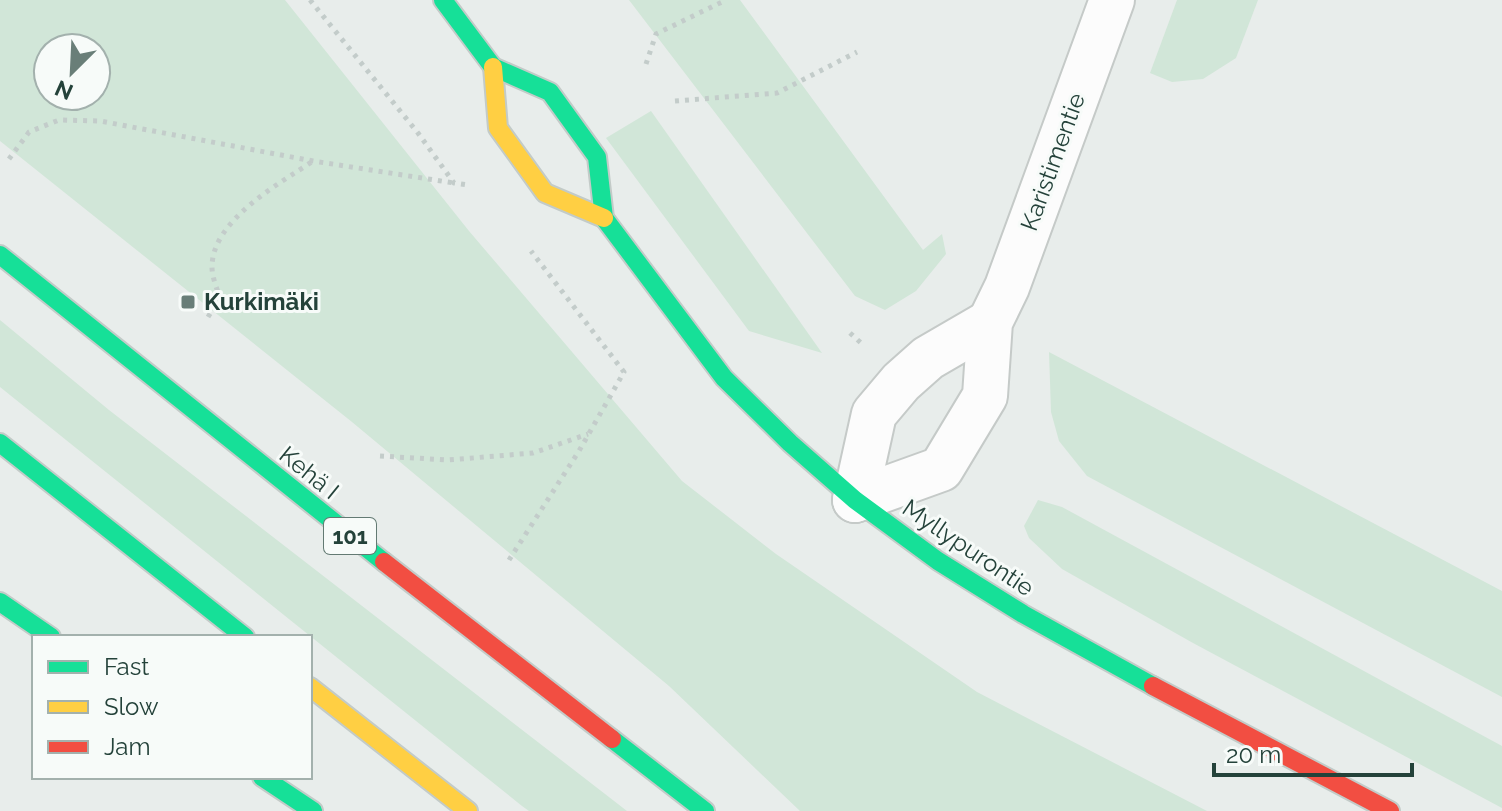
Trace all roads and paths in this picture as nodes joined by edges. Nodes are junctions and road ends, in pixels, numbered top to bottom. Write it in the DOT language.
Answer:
graph roads {
  1 [pos="310,0"];
  2 [pos="443,0"];
  3 [pos="726,0"];
  4 [pos="1112,0"];
  5 [pos="857,52"];
  6 [pos="646,64"];
  7 [pos="493,67"];
  8 [pos="675,101"];
  9 [pos="9,159"];
  10 [pos="313,161"];
  11 [pos="454,183"];
  12 [pos="480,187"];
  13 [pos="604,218"];
  14 [pos="527,247"];
  15 [pos="0,255"];
  16 [pos="208,317"];
  17 [pos="990,322"];
  18 [pos="589,434"];
  19 [pos="0,443"];
  20 [pos="380,456"];
  21 [pos="855,500"];
  22 [pos="509,560"];
  23 [pos="0,602"];
  24 [pos="48,635"];
  25 [pos="242,635"];
  26 [pos="312,689"];
  27 [pos="265,779"];
  28 [pos="313,811"];
  29 [pos="468,811"];
  30 [pos="705,811"];
  31 [pos="1390,811"];
  1 -- 11 [label="path"];
  2 -- 7 [label="main road"];
  3 -- 6 [label="path"];
  4 -- 17 [label="street, Karistimentie"];
  5 -- 8 [label="path"];
  7 -- 13 [label="main road"];
  7 -- 13 [label="main road"];
  9 -- 10 [label="path"];
  10 -- 11 [label="path"];
  10 -- 16 [label="path"];
  11 -- 12 [label="path"];
  13 -- 21 [label="main road, Myllypurontie"];
  14 -- 18 [label="path"];
  15 -- 30 [label="main road, Kehä I / 101"];
  17 -- 21 [label="street"];
  17 -- 21 [label="street, Karistimentie"];
  18 -- 20 [label="path"];
  18 -- 22 [label="path"];
  19 -- 25 [label="main road"];
  21 -- 31 [label="main road, Myllypurontie"];
  23 -- 24 [label="main road"];
  26 -- 29 [label="main road"];
  27 -- 28 [label="main road"];
}
